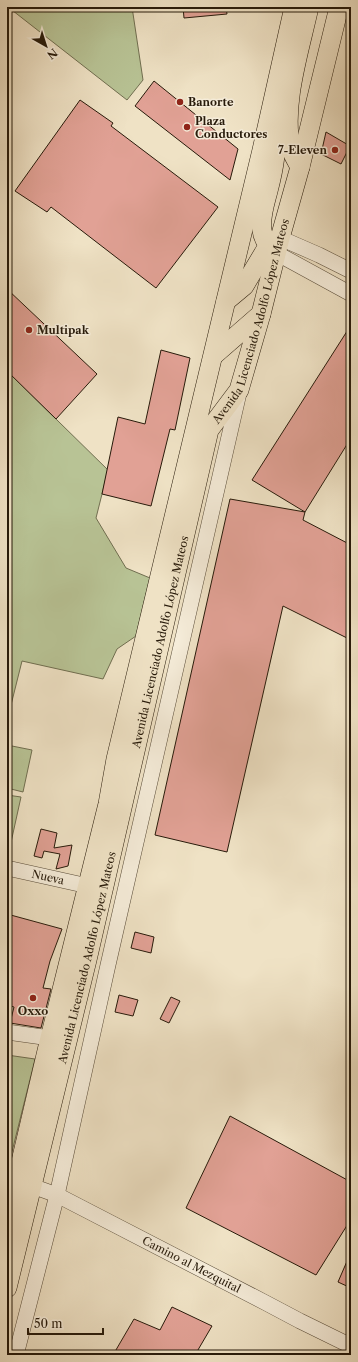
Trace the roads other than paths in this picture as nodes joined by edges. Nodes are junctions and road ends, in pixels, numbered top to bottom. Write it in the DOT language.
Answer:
graph roads {
  1 [pos="294,7"];
  2 [pos="309,7"];
  3 [pos="339,7"];
  4 [pos="272,108"];
  5 [pos="300,167"];
  6 [pos="275,246"];
  7 [pos="351,271"];
  8 [pos="351,294"];
  9 [pos="226,301"];
  10 [pos="261,314"];
  11 [pos="214,355"];
  12 [pos="239,390"];
  13 [pos="210,430"];
  14 [pos="7,868"];
  15 [pos="88,886"];
  16 [pos="7,1032"];
  17 [pos="59,1037"];
  18 [pos="32,1186"];
  19 [pos="58,1195"];
  20 [pos="7,1221"];
  21 [pos="7,1288"];
  22 [pos="351,1346"];
  23 [pos="16,1355"];
  1 -- 4 [label="main road, Avenida Licenciado Adolfo López Mateos"];
  2 -- 5 [label="main road"];
  3 -- 5 [label="main road, Avenida Licenciado Adolfo López Mateos"];
  4 -- 6 [label="main road"];
  4 -- 9 [label="main road, Avenida Licenciado Adolfo López Mateos"];
  5 -- 6 [label="main road, Avenida Licenciado Adolfo López Mateos"];
  6 -- 7 [label="street"];
  6 -- 8 [label="street"];
  6 -- 9 [label="main road"];
  6 -- 10 [label="main road, Avenida Licenciado Adolfo López Mateos"];
  9 -- 11 [label="main road, Avenida Licenciado Adolfo López Mateos"];
  10 -- 11 [label="main road"];
  10 -- 12 [label="main road, Avenida Licenciado Adolfo López Mateos"];
  11 -- 13 [label="main road"];
  11 -- 15 [label="main road, Avenida Licenciado Adolfo López Mateos"];
  12 -- 13 [label="main road, Avenida Licenciado Adolfo López Mateos"];
  12 -- 19 [label="street"];
  13 -- 17 [label="main road, Avenida Licenciado Adolfo López Mateos"];
  14 -- 15 [label="street, Nueva"];
  15 -- 17 [label="main road, Avenida Licenciado Adolfo López Mateos"];
  16 -- 17 [label="street"];
  17 -- 18 [label="main road, Avenida Licenciado Adolfo López Mateos"];
  17 -- 20 [label="main road, Avenida Licenciado Adolfo López Mateos"];
  18 -- 19 [label="street, Camino al Mezquital"];
  18 -- 21 [label="main road, Avenida Licenciado Adolfo López Mateos"];
  19 -- 22 [label="street, Camino al Mezquital"];
  19 -- 23 [label="street"];
}
